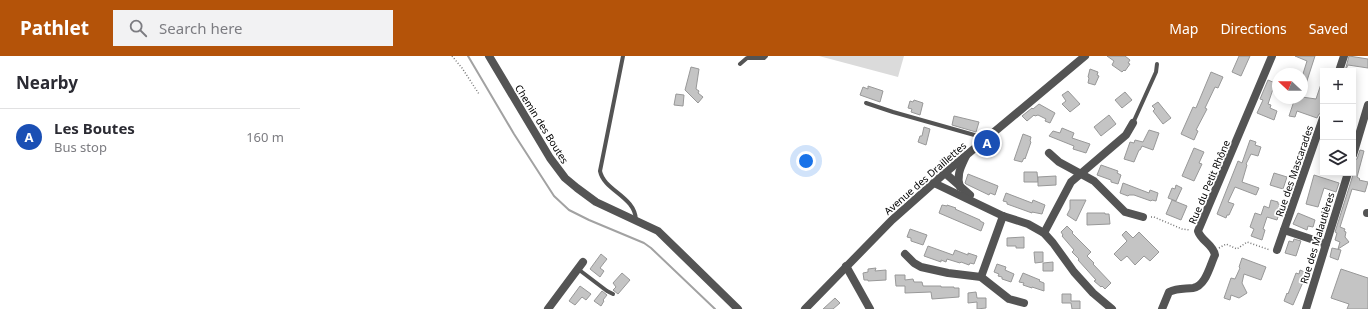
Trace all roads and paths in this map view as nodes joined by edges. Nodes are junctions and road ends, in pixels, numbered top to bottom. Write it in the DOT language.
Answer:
graph roads {
  1 [pos="452,56"];
  2 [pos="489,56"];
  3 [pos="623,56"];
  4 [pos="766,56"];
  5 [pos="1085,56"];
  6 [pos="1272,56"];
  7 [pos="1344,56"];
  8 [pos="740,64"];
  9 [pos="1157,64"];
  10 [pos="1340,68"];
  11 [pos="479,94"];
  12 [pos="866,103"];
  13 [pos="1368,105"];
  14 [pos="1133,123"];
  15 [pos="1320,127"];
  16 [pos="986,138"];
  17 [pos="1356,145"];
  18 [pos="1049,153"];
  19 [pos="966,156"];
  20 [pos="945,173"];
  21 [pos="1081,174"];
  22 [pos="1347,176"];
  23 [pos="934,183"];
  24 [pos="960,188"];
  25 [pos="983,206"];
  26 [pos="1004,216"];
  27 [pos="1143,217"];
  28 [pos="636,220"];
  29 [pos="1284,230"];
  30 [pos="1198,231"];
  31 [pos="1044,233"];
  32 [pos="1326,244"];
  33 [pos="1214,250"];
  34 [pos="1277,250"];
  35 [pos="905,254"];
  36 [pos="580,265"];
  37 [pos="846,266"];
  38 [pos="981,277"];
  39 [pos="613,294"];
  40 [pos="1024,303"];
  41 [pos="549,309"];
  42 [pos="738,309"];
  43 [pos="804,309"];
  44 [pos="870,309"];
  45 [pos="1112,309"];
  46 [pos="1162,309"];
  47 [pos="1306,309"];
  1 -- 11 [label="path"];
  2 -- 28 [label="street, Chemin des Boutes"];
  3 -- 28 [label="lane"];
  4 -- 8 [label="lane"];
  5 -- 16 [label="street, Avenue des Draillettes"];
  6 -- 30 [label="street, Rue du Petit Rhône"];
  7 -- 10 [label="street"];
  9 -- 14 [label="lane"];
  12 -- 16 [label="lane"];
  13 -- 17 [label="street"];
  14 -- 21 [label="street"];
  15 -- 29 [label="street, Rue des Mascarades"];
  16 -- 19 [label="street, Avenue des Draillettes"];
  18 -- 21 [label="street"];
  19 -- 20 [label="street, Avenue des Draillettes"];
  19 -- 24 [label="street"];
  20 -- 23 [label="street, Avenue des Draillettes"];
  20 -- 24 [label="street"];
  21 -- 27 [label="street"];
  21 -- 31 [label="street"];
  22 -- 32 [label="street, Rue des Malautières"];
  23 -- 25 [label="street"];
  23 -- 37 [label="street, Avenue des Draillettes"];
  24 -- 25 [label="street"];
  25 -- 26 [label="street"];
  26 -- 31 [label="street"];
  26 -- 38 [label="street"];
  27 -- 30 [label="path"];
  28 -- 42 [label="street, Chemin des Boutes"];
  29 -- 32 [label="street, Rue des Mascarades"];
  29 -- 34 [label="street, Rue des Mascarades"];
  30 -- 33 [label="street, Rue du Petit Rhône"];
  31 -- 45 [label="street"];
  32 -- 47 [label="street, Rue des Malautières"];
  33 -- 34 [label="path"];
  33 -- 46 [label="street"];
  35 -- 38 [label="street"];
  36 -- 39 [label="lane"];
  36 -- 41 [label="street"];
  37 -- 43 [label="street, Avenue des Draillettes"];
  37 -- 44 [label="street"];
  38 -- 40 [label="street"];
}
